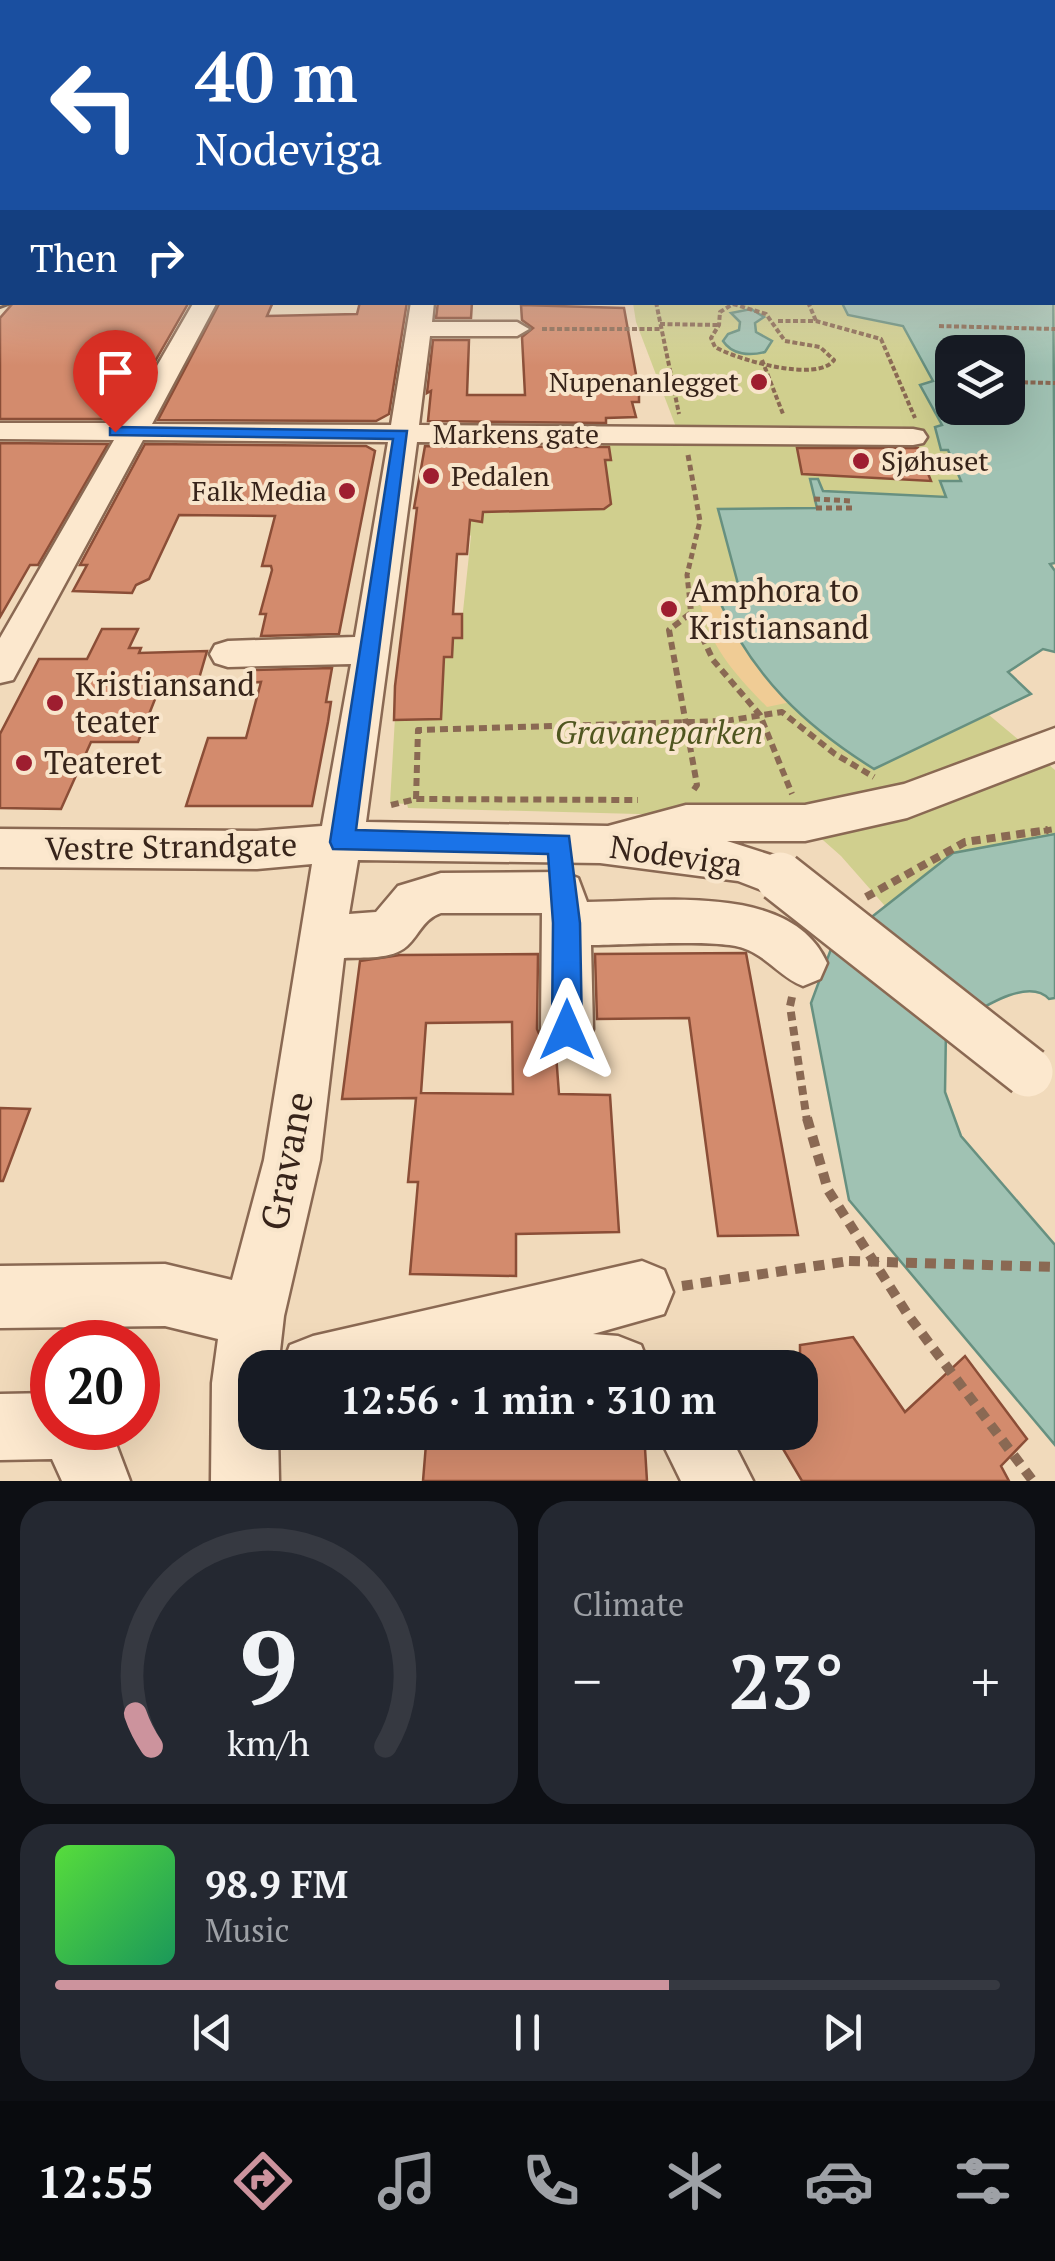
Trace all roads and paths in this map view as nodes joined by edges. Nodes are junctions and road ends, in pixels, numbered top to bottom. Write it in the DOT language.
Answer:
graph roads {
  1 [pos="204,305"];
  2 [pos="656,305"];
  3 [pos="730,305"];
  4 [pos="744,305"];
  5 [pos="809,305"];
  6 [pos="421,316"];
  7 [pos="778,321"];
  8 [pos="816,321"];
  9 [pos="719,325"];
  10 [pos="939,326"];
  11 [pos="660,327"];
  12 [pos="517,329"];
  13 [pos="1055,329"];
  14 [pos="761,359"];
  15 [pos="1025,382"];
  16 [pos="1055,383"];
  17 [pos="0,431"];
  18 [pos="134,431"];
  19 [pos="401,434"];
  20 [pos="684,434"];
  21 [pos="792,434"];
  22 [pos="913,437"];
  23 [pos="814,500"];
  24 [pos="816,508"];
  25 [pos="691,613"];
  26 [pos="371,650"];
  27 [pos="228,654"];
  28 [pos="0,670"];
  29 [pos="760,715"];
  30 [pos="684,721"];
  31 [pos="1055,744"];
  32 [pos="416,798"];
  33 [pos="906,802"];
  34 [pos="390,806"];
  35 [pos="687,811"];
  36 [pos="804,823"];
  37 [pos="1055,829"];
  38 [pos="342,842"];
  39 [pos="580,844"];
  40 [pos="0,848"];
  41 [pos="856,882"];
  42 [pos="870,893"];
  43 [pos="858,905"];
  44 [pos="564,908"];
  45 [pos="323,938"];
  46 [pos="803,963"];
  47 [pos="567,1030"];
  48 [pos="1041,1082"];
  49 [pos="1055,1266"];
  50 [pos="642,1292"];
  51 [pos="0,1297"];
  52 [pos="254,1316"];
  53 [pos="253,1350"];
  54 [pos="391,1350"];
  55 [pos="30,1426"];
  56 [pos="0,1427"];
  57 [pos="85,1450"];
  58 [pos="247,1450"];
  59 [pos="700,1450"];
  60 [pos="96,1481"];
  61 [pos="245,1481"];
  62 [pos="718,1481"];
  63 [pos="1033,1481"];
  1 -- 18 [label="street"];
  2 -- 11 [label="path"];
  3 -- 9 [label="path"];
  4 -- 7 [label="path"];
  5 -- 8 [label="path"];
  6 -- 12 [label="street"];
  6 -- 19 [label="street, Gravane"];
  7 -- 8 [label="path"];
  7 -- 14 [label="path"];
  8 -- 22 [label="path"];
  9 -- 11 [label="path"];
  9 -- 14 [label="path"];
  10 -- 13 [label="path"];
  11 -- 12 [label="path"];
  11 -- 20 [label="path"];
  14 -- 21 [label="path"];
  15 -- 16 [label="path"];
  17 -- 18 [label="street, Markens gate"];
  18 -- 19 [label="street, Markens gate"];
  18 -- 28 [label="street"];
  19 -- 20 [label="street, Markens gate"];
  19 -- 26 [label="street, Gravane"];
  20 -- 21 [label="street, Markens gate"];
  20 -- 25 [label="path"];
  21 -- 22 [label="street, Markens gate"];
  23 -- 24 [label="path"];
  25 -- 29 [label="path"];
  25 -- 30 [label="path"];
  26 -- 27 [label="street"];
  26 -- 38 [label="street, Gravane"];
  29 -- 30 [label="path"];
  29 -- 33 [label="path"];
  29 -- 36 [label="path"];
  30 -- 32 [label="path"];
  30 -- 35 [label="path"];
  31 -- 33 [label="street"];
  32 -- 34 [label="path"];
  32 -- 35 [label="path"];
  33 -- 36 [label="street"];
  35 -- 36 [label="street"];
  35 -- 39 [label="street"];
  37 -- 42 [label="path"];
  38 -- 39 [label="street, Nodeviga"];
  38 -- 40 [label="street, Vestre Strandgate"];
  38 -- 45 [label="street, Gravane"];
  39 -- 44 [label="street"];
  39 -- 48 [label="street, Nodeviga, bridge"];
  41 -- 42 [label="path"];
  42 -- 43 [label="path"];
  44 -- 45 [label="street"];
  44 -- 46 [label="street"];
  44 -- 47 [label="street"];
  45 -- 52 [label="street, Gravane"];
  46 -- 63 [label="path"];
  49 -- 50 [label="path, bridge"];
  50 -- 54 [label="street"];
  51 -- 52 [label="street"];
  52 -- 53 [label="street, Gravane"];
  55 -- 56 [label="street"];
  57 -- 60 [label="street"];
  58 -- 61 [label="street, Gravane"];
  59 -- 62 [label="street"];
}
